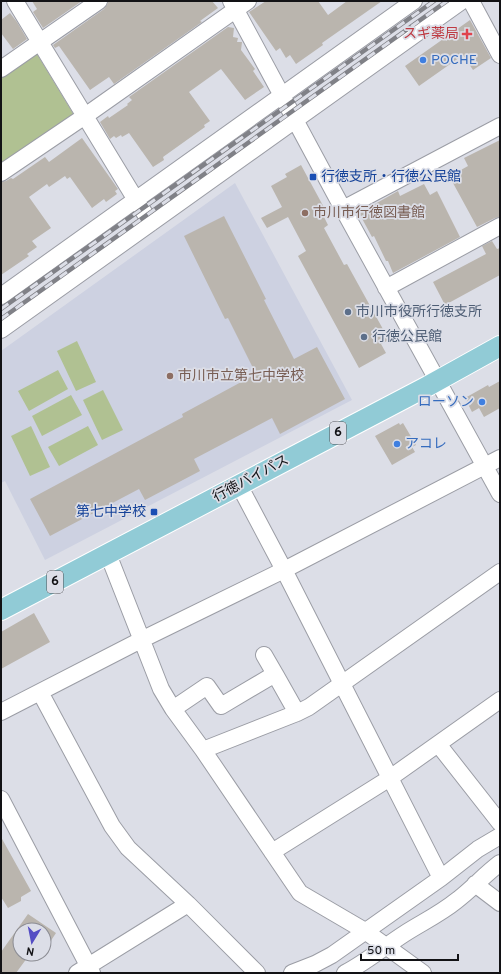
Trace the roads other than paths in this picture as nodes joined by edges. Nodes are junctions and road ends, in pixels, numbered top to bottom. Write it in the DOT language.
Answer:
graph roads {
  1 [pos="15,1"];
  2 [pos="99,1"];
  3 [pos="414,1"];
  4 [pos="462,1"];
  5 [pos="471,1"];
  6 [pos="238,4"];
  7 [pos="40,42"];
  8 [pos="500,55"];
  9 [pos="1,69"];
  10 [pos="281,96"];
  11 [pos="85,116"];
  12 [pos="295,121"];
  13 [pos="500,126"];
  14 [pos="1,173"];
  15 [pos="136,200"];
  16 [pos="343,209"];
  17 [pos="151,223"];
  18 [pos="500,226"];
  19 [pos="386,288"];
  20 [pos="1,296"];
  21 [pos="1,330"];
  22 [pos="500,346"];
  23 [pos="438,380"];
  24 [pos="500,458"];
  25 [pos="484,466"];
  26 [pos="239,485"];
  27 [pos="500,494"];
  28 [pos="108,554"];
  29 [pos="284,570"];
  30 [pos="500,572"];
  31 [pos="1,610"];
  32 [pos="141,640"];
  33 [pos="264,655"];
  34 [pos="275,674"];
  35 [pos="342,684"];
  36 [pos="40,692"];
  37 [pos="500,700"];
  38 [pos="173,709"];
  39 [pos="1,712"];
  40 [pos="297,713"];
  41 [pos="438,744"];
  42 [pos="203,750"];
  43 [pos="390,778"];
  44 [pos="3,806"];
  45 [pos="500,823"];
  46 [pos="500,836"];
  47 [pos="272,852"];
  48 [pos="500,863"];
  49 [pos="446,874"];
  50 [pos="472,887"];
  51 [pos="500,903"];
  52 [pos="188,904"];
  53 [pos="365,931"];
  54 [pos="386,947"];
  55 [pos="86,971"];
  56 [pos="257,973"];
  57 [pos="292,973"];
  58 [pos="345,973"];
  59 [pos="423,973"];
  1 -- 7 [label="street"];
  2 -- 7 [label="street"];
  3 -- 10 [label="street"];
  4 -- 12 [label="street"];
  5 -- 8 [label="street"];
  6 -- 10 [label="street"];
  6 -- 11 [label="street"];
  7 -- 9 [label="street"];
  7 -- 11 [label="street"];
  10 -- 12 [label="street"];
  10 -- 15 [label="street"];
  11 -- 14 [label="street"];
  11 -- 15 [label="street"];
  12 -- 16 [label="street"];
  12 -- 17 [label="street"];
  13 -- 16 [label="street"];
  15 -- 17 [label="street"];
  15 -- 20 [label="street"];
  16 -- 19 [label="street"];
  17 -- 21 [label="street"];
  18 -- 19 [label="street"];
  19 -- 23 [label="street"];
  22 -- 23 [label="main road, 行徳バイパス / 6"];
  23 -- 25 [label="street"];
  23 -- 26 [label="main road, 行徳バイパス / 6"];
  24 -- 25 [label="street"];
  25 -- 27 [label="street"];
  25 -- 29 [label="street"];
  26 -- 28 [label="main road, 行徳バイパス / 6"];
  26 -- 29 [label="street"];
  28 -- 31 [label="main road, 行徳バイパス / 6"];
  28 -- 32 [label="street"];
  29 -- 32 [label="street"];
  29 -- 35 [label="street"];
  30 -- 35 [label="street"];
  32 -- 36 [label="street"];
  32 -- 38 [label="street"];
  33 -- 34 [label="street"];
  34 -- 38 [label="street"];
  34 -- 40 [label="street"];
  35 -- 40 [label="street"];
  35 -- 43 [label="street"];
  36 -- 39 [label="street"];
  36 -- 52 [label="street"];
  37 -- 41 [label="street"];
  38 -- 42 [label="street"];
  40 -- 42 [label="street"];
  41 -- 43 [label="street"];
  41 -- 45 [label="street"];
  42 -- 47 [label="street"];
  43 -- 47 [label="street"];
  43 -- 49 [label="street"];
  44 -- 55 [label="street"];
  46 -- 49 [label="street"];
  47 -- 53 [label="street"];
  48 -- 50 [label="street"];
  49 -- 50 [label="street"];
  49 -- 53 [label="street"];
  50 -- 51 [label="street"];
  50 -- 54 [label="street"];
  52 -- 55 [label="street"];
  52 -- 56 [label="street"];
  53 -- 54 [label="street"];
  53 -- 57 [label="street"];
  54 -- 58 [label="street"];
  54 -- 59 [label="street"];
}
